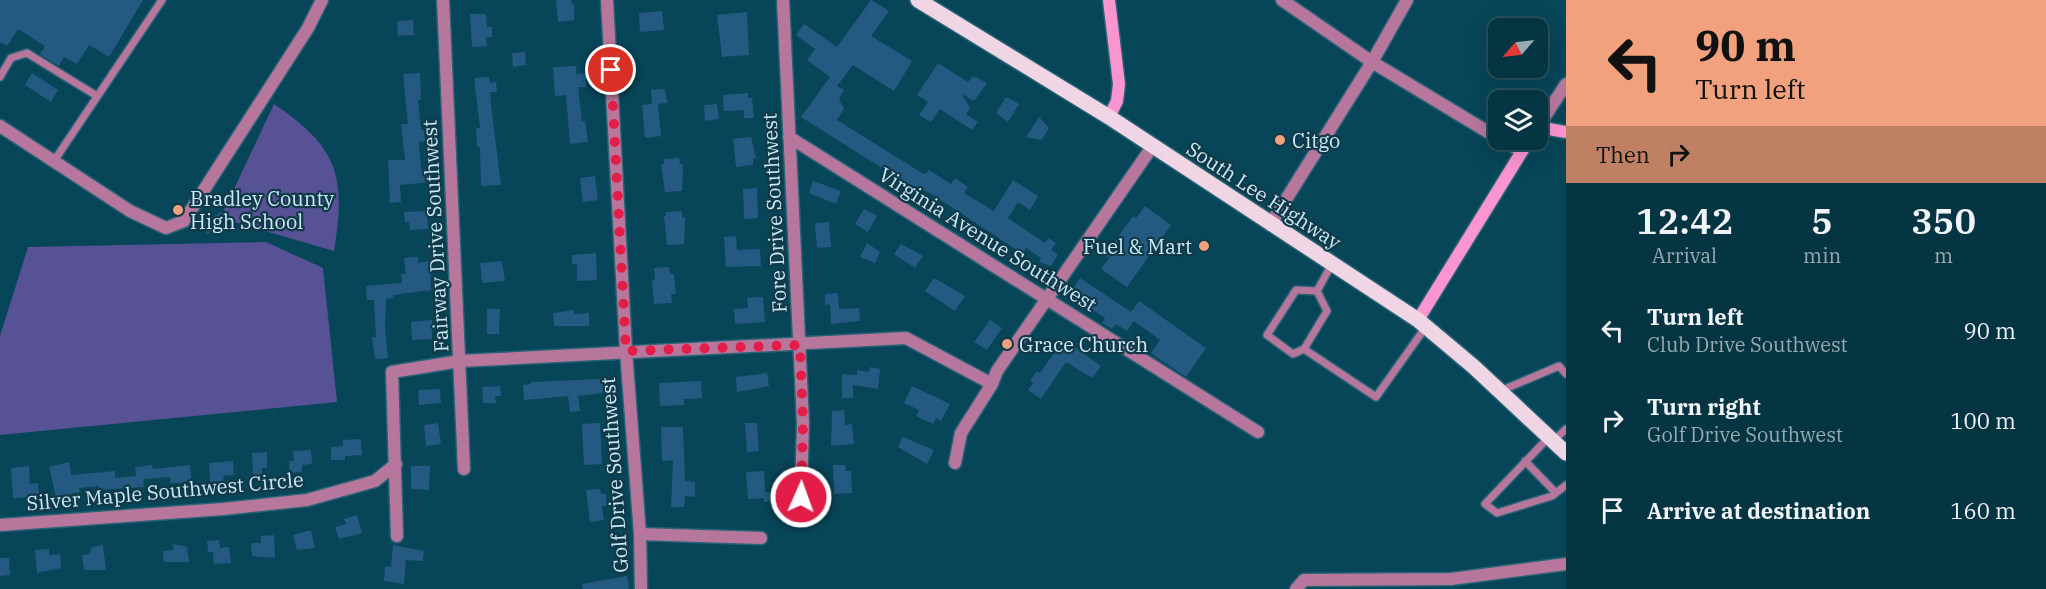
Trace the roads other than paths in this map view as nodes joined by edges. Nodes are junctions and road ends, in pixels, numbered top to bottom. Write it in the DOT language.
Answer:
graph roads {
  1 [pos="162,0"];
  2 [pos="322,0"];
  3 [pos="443,0"];
  4 [pos="607,0"];
  5 [pos="783,0"];
  6 [pos="918,0"];
  7 [pos="1109,0"];
  8 [pos="1282,0"];
  9 [pos="1407,0"];
  10 [pos="1372,62"];
  11 [pos="0,76"];
  12 [pos="1566,84"];
  13 [pos="97,96"];
  14 [pos="1548,112"];
  15 [pos="1108,117"];
  16 [pos="0,126"];
  17 [pos="1548,129"];
  18 [pos="1488,132"];
  19 [pos="1566,132"];
  20 [pos="789,137"];
  21 [pos="1152,147"];
  22 [pos="1521,151"];
  23 [pos="54,161"];
  24 [pos="1270,225"];
  25 [pos="1332,264"];
  26 [pos="1317,291"];
  27 [pos="1048,299"];
  28 [pos="1422,324"];
  29 [pos="800,345"];
  30 [pos="1304,349"];
  31 [pos="626,351"];
  32 [pos="460,361"];
  33 [pos="1566,374"];
  34 [pos="992,384"];
  35 [pos="1500,391"];
  36 [pos="1566,429"];
  37 [pos="1258,432"];
  38 [pos="1551,439"];
  39 [pos="1566,453"];
  40 [pos="1525,461"];
  41 [pos="955,463"];
  42 [pos="396,464"];
  43 [pos="464,469"];
  44 [pos="1566,485"];
  45 [pos="1556,493"];
  46 [pos="801,497"];
  47 [pos="0,525"];
  48 [pos="640,534"];
  49 [pos="397,536"];
  50 [pos="761,538"];
  51 [pos="1566,564"];
  52 [pos="640,589"];
  53 [pos="1296,589"];
  1 -- 13 [label="lane"];
  2 -- 23 [label="street"];
  3 -- 32 [label="street, Fairway Drive Southwest"];
  4 -- 31 [label="street, Golf Drive Southwest"];
  5 -- 20 [label="street, Fore Drive Southwest"];
  6 -- 15 [label="main road, South Lee Highway"];
  7 -- 15 [label="street"];
  8 -- 10 [label="street"];
  9 -- 10 [label="street"];
  10 -- 18 [label="street"];
  10 -- 24 [label="street"];
  11 -- 13 [label="lane"];
  12 -- 14 [label="street"];
  13 -- 23 [label="lane"];
  15 -- 21 [label="main road, South Lee Highway"];
  16 -- 23 [label="street"];
  17 -- 19 [label="street"];
  20 -- 27 [label="street, Virginia Avenue Southwest"];
  20 -- 29 [label="street, Fore Drive Southwest"];
  21 -- 24 [label="main road, South Lee Highway"];
  21 -- 27 [label="street"];
  22 -- 28 [label="street"];
  24 -- 25 [label="main road, South Lee Highway"];
  25 -- 26 [label="lane"];
  25 -- 28 [label="main road, South Lee Highway"];
  26 -- 30 [label="lane"];
  26 -- 30 [label="lane"];
  27 -- 34 [label="street"];
  27 -- 37 [label="street, Virginia Avenue Southwest"];
  28 -- 30 [label="lane"];
  28 -- 35 [label="main road, South Lee Highway"];
  29 -- 31 [label="street"];
  29 -- 34 [label="street"];
  29 -- 46 [label="street, Fore Drive Southwest"];
  31 -- 32 [label="street"];
  31 -- 48 [label="street, Golf Drive Southwest"];
  32 -- 42 [label="street"];
  32 -- 43 [label="street, Fairway Drive Southwest"];
  33 -- 35 [label="lane"];
  34 -- 41 [label="street"];
  35 -- 38 [label="main road, South Lee Highway"];
  36 -- 38 [label="lane"];
  38 -- 39 [label="main road, South Lee Highway"];
  38 -- 40 [label="lane"];
  40 -- 45 [label="lane"];
  40 -- 45 [label="lane"];
  42 -- 47 [label="street, Silver Maple Southwest Circle"];
  42 -- 49 [label="street"];
  44 -- 45 [label="lane"];
  48 -- 50 [label="street"];
  48 -- 52 [label="street, Golf Drive Southwest"];
  51 -- 53 [label="street"];
}
